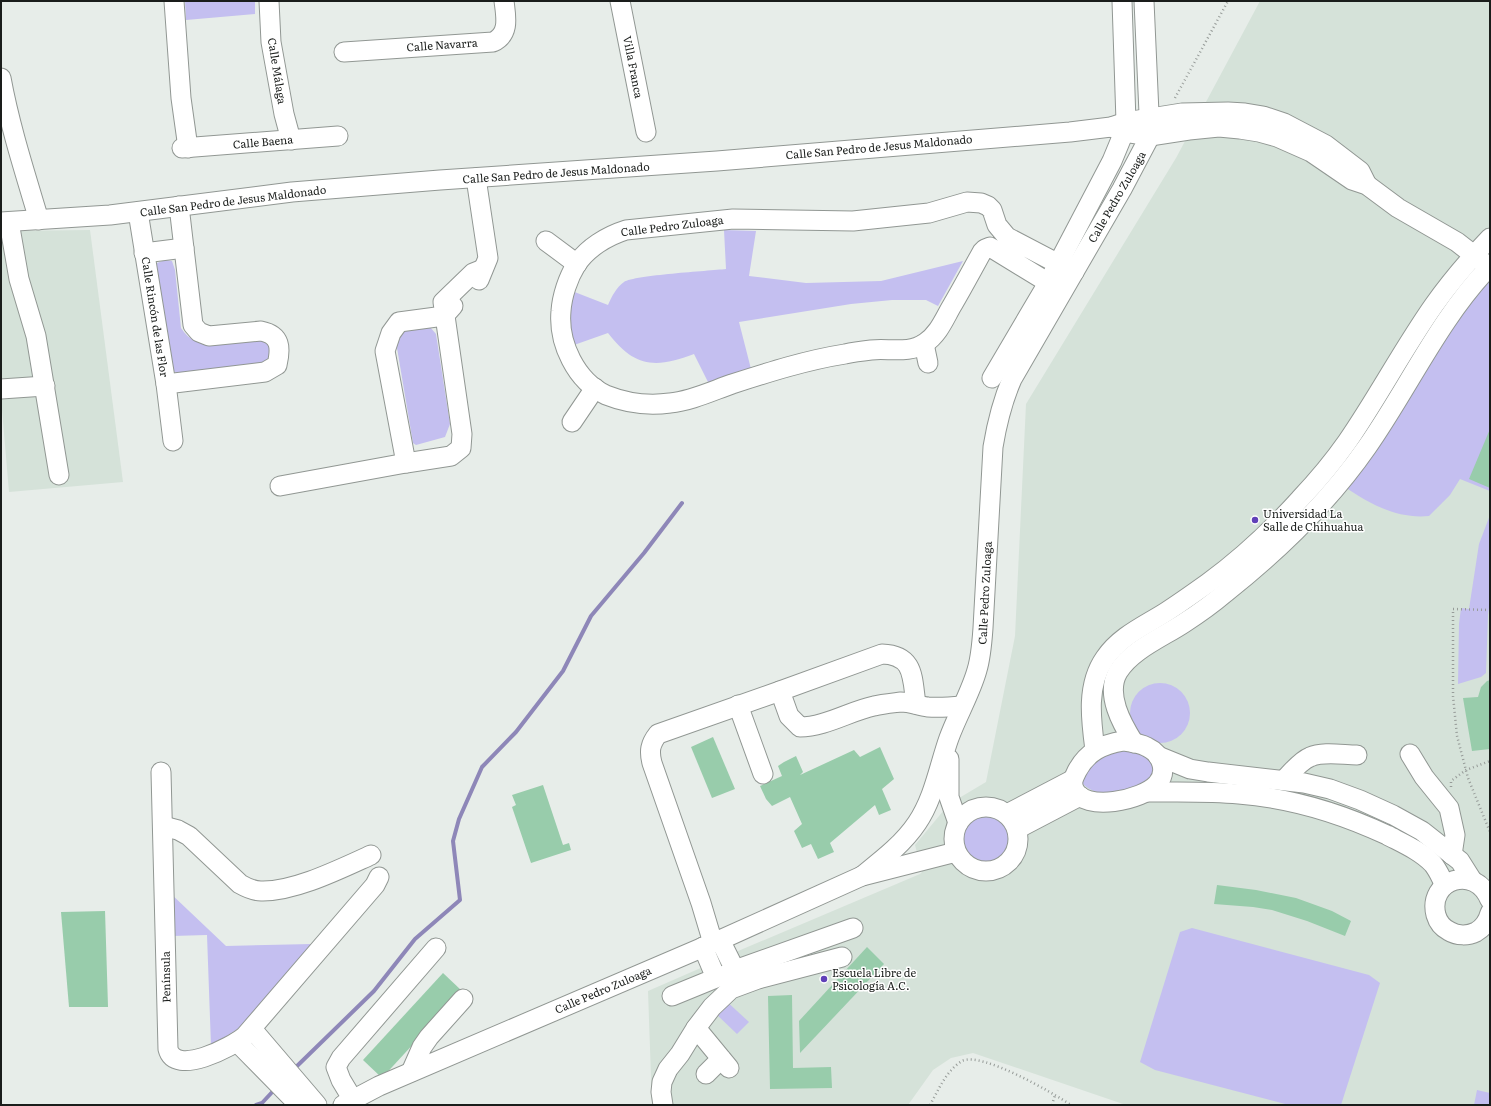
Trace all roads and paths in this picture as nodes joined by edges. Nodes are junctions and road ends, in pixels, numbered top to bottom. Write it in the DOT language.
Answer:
graph roads {
  1 [pos="174,1"];
  2 [pos="269,1"];
  3 [pos="504,1"];
  4 [pos="620,1"];
  5 [pos="1122,1"];
  6 [pos="1144,1"];
  7 [pos="1228,1"];
  8 [pos="344,52"];
  9 [pos="1,78"];
  10 [pos="1166,123"];
  11 [pos="1120,127"];
  12 [pos="646,132"];
  13 [pos="338,136"];
  14 [pos="291,140"];
  15 [pos="476,178"];
  16 [pos="179,206"];
  17 [pos="138,212"];
  18 [pos="39,220"];
  19 [pos="5,222"];
  20 [pos="1490,238"];
  21 [pos="546,241"];
  22 [pos="184,248"];
  23 [pos="144,253"];
  24 [pos="1474,255"];
  25 [pos="577,264"];
  26 [pos="1489,266"];
  27 [pos="1066,268"];
  28 [pos="1055,287"];
  29 [pos="444,316"];
  30 [pos="924,344"];
  31 [pos="928,363"];
  32 [pos="992,378"];
  33 [pos="166,384"];
  34 [pos="45,386"];
  35 [pos="595,388"];
  36 [pos="1,389"];
  37 [pos="572,422"];
  38 [pos="173,442"];
  39 [pos="406,463"];
  40 [pos="59,475"];
  41 [pos="280,486"];
  42 [pos="1490,610"];
  43 [pos="780,691"];
  44 [pos="916,704"];
  45 [pos="738,705"];
  46 [pos="962,706"];
  47 [pos="949,738"];
  48 [pos="1134,743"];
  49 [pos="1094,750"];
  50 [pos="1410,754"];
  51 [pos="1357,755"];
  52 [pos="1158,756"];
  53 [pos="1490,761"];
  54 [pos="1466,770"];
  55 [pos="161,772"];
  56 [pos="763,774"];
  57 [pos="1284,780"];
  58 [pos="1076,788"];
  59 [pos="1148,792"];
  60 [pos="1012,822"];
  61 [pos="958,823"];
  62 [pos="163,826"];
  63 [pos="1490,832"];
  64 [pos="956,852"];
  65 [pos="1452,855"];
  66 [pos="862,876"];
  67 [pos="1472,880"];
  68 [pos="1445,885"];
  69 [pos="1490,900"];
  70 [pos="1490,913"];
  71 [pos="853,928"];
  72 [pos="712,943"];
  73 [pos="436,948"];
  74 [pos="842,958"];
  75 [pos="727,978"];
  76 [pos="672,996"];
  77 [pos="463,999"];
  78 [pos="696,1028"];
  79 [pos="252,1029"];
  80 [pos="237,1042"];
  81 [pos="411,1072"];
  82 [pos="706,1074"];
  83 [pos="281,1075"];
  84 [pos="1055,1095"];
  85 [pos="348,1102"];
  86 [pos="299,1105"];
  87 [pos="317,1105"];
  88 [pos="663,1105"];
  89 [pos="930,1105"];
  90 [pos="1052,1105"];
  91 [pos="1071,1105"];
  1 -- 14 [label="street, Calle Baena"];
  2 -- 14 [label="street, Calle Málaga"];
  3 -- 8 [label="street, Calle Navarra"];
  4 -- 12 [label="street, Villa Franca"];
  5 -- 11 [label="street"];
  6 -- 10 [label="street"];
  7 -- 10 [label="path"];
  9 -- 18 [label="street"];
  10 -- 11 [label="street, Calle San Pedro de Jesus Maldonado"];
  10 -- 24 [label="street, Calle San Pedro de Jesus Maldonado"];
  10 -- 27 [label="street, Calle Pedro Zuloaga"];
  11 -- 15 [label="street, Calle San Pedro de Jesus Maldonado"];
  11 -- 27 [label="street, Calle Pedro Zuloaga"];
  13 -- 14 [label="street, Calle Baena"];
  15 -- 16 [label="street, Calle San Pedro de Jesus Maldonado"];
  15 -- 29 [label="street"];
  16 -- 17 [label="street, Calle San Pedro de Jesus Maldonado"];
  16 -- 22 [label="street, Calle Rincón de las Flor"];
  17 -- 18 [label="street, Calle San Pedro de Jesus Maldonado"];
  17 -- 23 [label="street, Calle Rincón de las Flor"];
  18 -- 19 [label="street, Calle San Pedro de Jesus Maldonado"];
  19 -- 34 [label="street"];
  20 -- 24 [label="street"];
  21 -- 25 [label="street"];
  22 -- 23 [label="street"];
  22 -- 33 [label="street, Calle Rincón de las Flor"];
  23 -- 33 [label="street, Calle Rincón de las Flor"];
  24 -- 26 [label="street, Calle San Pedro de Jesus Maldonado"];
  24 -- 49 [label="street"];
  25 -- 27 [label="street, Calle Pedro Zuloaga"];
  25 -- 35 [label="street, Calle Pedro Zuloaga"];
  26 -- 48 [label="street"];
  27 -- 28 [label="street, Calle Pedro Zuloaga"];
  28 -- 30 [label="street, Calle Pedro Zuloaga"];
  28 -- 32 [label="street, Calle Pedro Zuloaga"];
  28 -- 46 [label="street, Calle Pedro Zuloaga"];
  29 -- 39 [label="street"];
  29 -- 39 [label="street"];
  30 -- 31 [label="street"];
  30 -- 35 [label="street, Calle Pedro Zuloaga"];
  33 -- 38 [label="street"];
  34 -- 36 [label="street"];
  34 -- 40 [label="street"];
  35 -- 37 [label="street"];
  39 -- 41 [label="street"];
  42 -- 54 [label="path"];
  43 -- 44 [label="street"];
  43 -- 44 [label="street"];
  43 -- 45 [label="street"];
  44 -- 46 [label="street"];
  45 -- 56 [label="street"];
  45 -- 72 [label="street"];
  46 -- 47 [label="street, Calle Pedro Zuloaga"];
  47 -- 61 [label="street"];
  47 -- 66 [label="street, Calle Pedro Zuloaga"];
  48 -- 49 [label="street"];
  48 -- 52 [label="street"];
  49 -- 58 [label="street"];
  50 -- 65 [label="street"];
  51 -- 57 [label="street"];
  52 -- 57 [label="street"];
  52 -- 59 [label="street"];
  53 -- 54 [label="path"];
  54 -- 63 [label="path"];
  55 -- 62 [label="street, Península"];
  57 -- 65 [label="street"];
  58 -- 59 [label="street"];
  58 -- 60 [label="street"];
  59 -- 68 [label="street"];
  60 -- 61 [label="street"];
  60 -- 64 [label="street"];
  61 -- 64 [label="street"];
  62 -- 79 [label="street, Península"];
  62 -- 80 [label="street, Península"];
  64 -- 66 [label="street, Calle Pedro Zuloaga"];
  65 -- 67 [label="street"];
  66 -- 72 [label="street, Calle Pedro Zuloaga"];
  67 -- 68 [label="street"];
  67 -- 69 [label="street"];
  68 -- 70 [label="street"];
  71 -- 75 [label="street"];
  72 -- 75 [label="street"];
  72 -- 81 [label="street, Calle Pedro Zuloaga"];
  73 -- 85 [label="street"];
  74 -- 75 [label="street"];
  75 -- 76 [label="street"];
  75 -- 78 [label="street"];
  77 -- 81 [label="street"];
  78 -- 82 [label="street"];
  78 -- 88 [label="street"];
  79 -- 80 [label="street, Península"];
  79 -- 83 [label="street"];
  80 -- 83 [label="street"];
  81 -- 85 [label="street, Calle Pedro Zuloaga"];
  83 -- 86 [label="street"];
  83 -- 87 [label="street"];
  84 -- 89 [label="path"];
  84 -- 90 [label="path"];
  84 -- 91 [label="path"];
}
